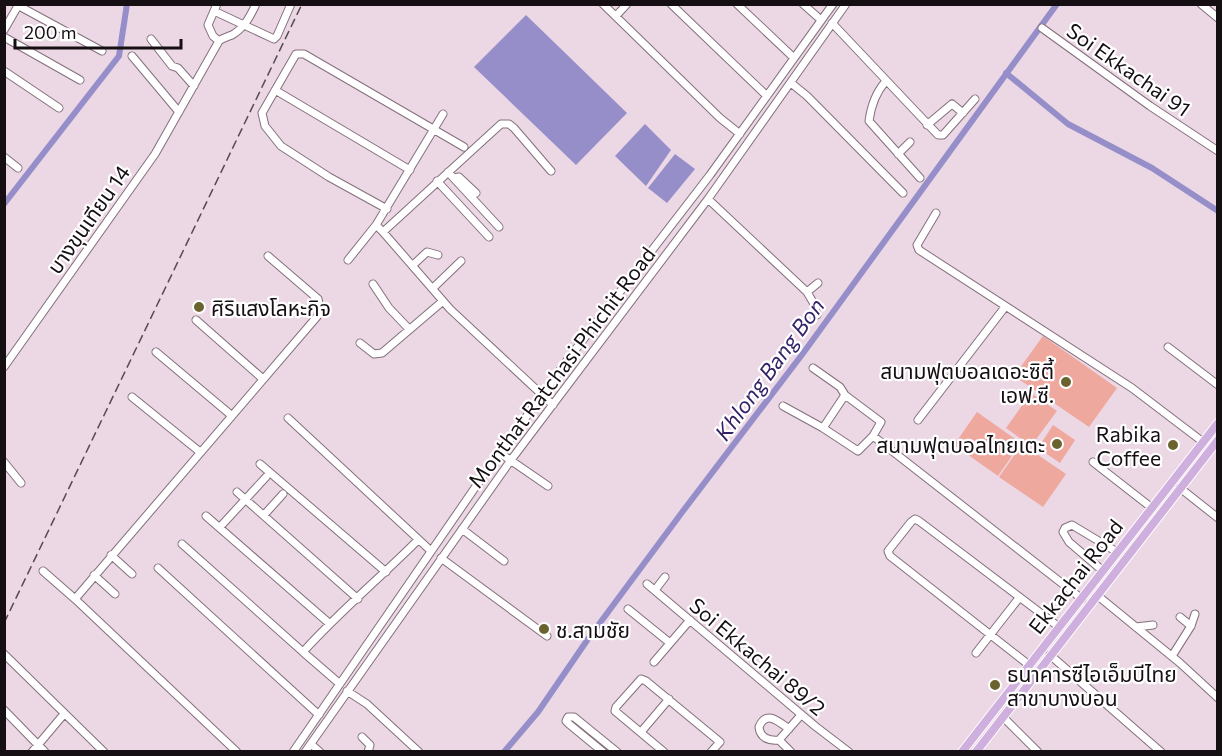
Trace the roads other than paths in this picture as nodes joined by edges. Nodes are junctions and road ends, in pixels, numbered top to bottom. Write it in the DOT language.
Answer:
graph roads {
  1 [pos="256,4"];
  2 [pos="603,4"];
  3 [pos="627,4"];
  4 [pos="671,4"];
  5 [pos="737,4"];
  6 [pos="803,4"];
  7 [pos="833,4"];
  8 [pos="846,4"];
  9 [pos="1201,4"];
  10 [pos="19,5"];
  11 [pos="291,5"];
  12 [pos="215,8"];
  13 [pos="616,16"];
  14 [pos="1218,18"];
  15 [pos="821,20"];
  16 [pos="832,23"];
  17 [pos="245,25"];
  18 [pos="1043,28"];
  19 [pos="4,30"];
  20 [pos="4,37"];
  21 [pos="151,39"];
  22 [pos="216,46"];
  23 [pos="102,51"];
  24 [pos="132,56"];
  25 [pos="794,58"];
  26 [pos="4,71"];
  27 [pos="80,80"];
  28 [pos="886,81"];
  29 [pos="791,83"];
  30 [pos="194,86"];
  31 [pos="275,90"];
  32 [pos="767,96"];
  33 [pos="975,99"];
  34 [pos="59,108"];
  35 [pos="179,112"];
  36 [pos="963,113"];
  37 [pos="443,114"];
  38 [pos="927,124"];
  39 [pos="434,130"];
  40 [pos="740,134"];
  41 [pos="910,142"];
  42 [pos="464,147"];
  43 [pos="1218,151"];
  44 [pos="898,154"];
  45 [pos="4,157"];
  46 [pos="18,168"];
  47 [pos="410,170"];
  48 [pos="551,171"];
  49 [pos="448,172"];
  50 [pos="454,178"];
  51 [pos="920,178"];
  52 [pos="437,181"];
  53 [pos="476,193"];
  54 [pos="903,193"];
  55 [pos="708,199"];
  56 [pos="387,209"];
  57 [pos="936,213"];
  58 [pos="376,225"];
  59 [pos="499,227"];
  60 [pos="382,232"];
  61 [pos="489,237"];
  62 [pos="438,255"];
  63 [pos="268,256"];
  64 [pos="348,260"];
  65 [pos="461,261"];
  66 [pos="413,265"];
  67 [pos="818,283"];
  68 [pos="373,284"];
  69 [pos="433,288"];
  70 [pos="807,292"];
  71 [pos="443,301"];
  72 [pos="1005,307"];
  73 [pos="817,315"];
  74 [pos="196,320"];
  75 [pos="409,329"];
  76 [pos="360,343"];
  77 [pos="1168,347"];
  78 [pos="156,352"];
  79 [pos="4,367"];
  80 [pos="813,368"];
  81 [pos="263,379"];
  82 [pos="1218,385"];
  83 [pos="542,395"];
  84 [pos="845,395"];
  85 [pos="132,397"];
  86 [pos="553,405"];
  87 [pos="783,406"];
  88 [pos="231,415"];
  89 [pos="288,418"];
  90 [pos="918,420"];
  91 [pos="1218,423"];
  92 [pos="823,428"];
  93 [pos="873,436"];
  94 [pos="1218,440"];
  95 [pos="1203,442"];
  96 [pos="200,452"];
  97 [pos="500,453"];
  98 [pos="511,460"];
  99 [pos="4,462"];
  100 [pos="1093,462"];
  101 [pos="260,464"];
  102 [pos="266,477"];
  103 [pos="21,483"];
  104 [pos="548,486"];
  105 [pos="1180,488"];
  106 [pos="237,492"];
  107 [pos="284,494"];
  108 [pos="246,500"];
  109 [pos="1152,508"];
  110 [pos="264,515"];
  111 [pos="206,516"];
  112 [pos="1218,518"];
  113 [pos="220,527"];
  114 [pos="462,529"];
  115 [pos="418,540"];
  116 [pos="182,544"];
  117 [pos="431,551"];
  118 [pos="1118,552"];
  119 [pos="111,555"];
  120 [pos="441,558"];
  121 [pos="504,561"];
  122 [pos="158,568"];
  123 [pos="43,571"];
  124 [pos="1103,571"];
  125 [pos="386,572"];
  126 [pos="132,574"];
  127 [pos="94,575"];
  128 [pos="665,577"];
  129 [pos="647,584"];
  130 [pos="655,590"];
  131 [pos="115,594"];
  132 [pos="1098,596"];
  133 [pos="1019,598"];
  134 [pos="1082,598"];
  135 [pos="75,599"];
  136 [pos="358,599"];
  137 [pos="628,609"];
  138 [pos="1195,614"];
  139 [pos="1180,617"];
  140 [pos="690,620"];
  141 [pos="330,624"];
  142 [pos="1153,625"];
  143 [pos="1191,626"];
  144 [pos="1059,627"];
  145 [pos="1136,627"];
  146 [pos="990,635"];
  147 [pos="547,636"];
  148 [pos="670,643"];
  149 [pos="303,652"];
  150 [pos="976,653"];
  151 [pos="4,654"];
  152 [pos="1050,655"];
  153 [pos="1172,656"];
  154 [pos="654,662"];
  155 [pos="1029,665"];
  156 [pos="340,684"];
  157 [pos="347,691"];
  158 [pos="1218,698"];
  159 [pos="669,699"];
  160 [pos="4,710"];
  161 [pos="64,714"];
  162 [pos="801,715"];
  163 [pos="319,716"];
  164 [pos="1003,717"];
  165 [pos="789,729"];
  166 [pos="641,732"];
  167 [pos="362,736"];
  168 [pos="779,740"];
  169 [pos="300,742"];
  170 [pos="720,742"];
  171 [pos="38,744"];
  172 [pos="308,748"];
  173 [pos="32,752"];
  174 [pos="45,752"];
  175 [pos="104,752"];
  176 [pos="237,752"];
  177 [pos="293,752"];
  178 [pos="320,752"];
  179 [pos="368,752"];
  180 [pos="419,752"];
  181 [pos="603,752"];
  182 [pos="617,752"];
  183 [pos="664,752"];
  184 [pos="711,752"];
  185 [pos="717,752"];
  186 [pos="791,752"];
  187 [pos="849,752"];
  188 [pos="962,752"];
  189 [pos="976,752"];
  190 [pos="1038,752"];
  191 [pos="1161,752"];
  1 -- 17 [label="street"];
  2 -- 13 [label="street"];
  3 -- 13 [label="street"];
  4 -- 32 [label="street"];
  5 -- 25 [label="street"];
  6 -- 15 [label="street"];
  7 -- 15 [label="street, Monthat Ratchasi Phichit Road"];
  8 -- 16 [label="street, Monthat Ratchasi Phichit Road"];
  9 -- 14 [label="street"];
  10 -- 19 [label="street"];
  10 -- 23 [label="street"];
  11 -- 17 [label="street"];
  12 -- 17 [label="street"];
  12 -- 22 [label="street"];
  13 -- 40 [label="street"];
  15 -- 25 [label="street, Monthat Ratchasi Phichit Road"];
  16 -- 28 [label="street"];
  16 -- 29 [label="street, Monthat Ratchasi Phichit Road"];
  17 -- 22 [label="street"];
  18 -- 43 [label="street, Soi Ekkachai 91"];
  20 -- 27 [label="street"];
  21 -- 30 [label="street"];
  22 -- 30 [label="street, บางขุนเทียน 14"];
  24 -- 35 [label="street"];
  25 -- 32 [label="street, Monthat Ratchasi Phichit Road"];
  26 -- 34 [label="street"];
  28 -- 38 [label="street"];
  28 -- 44 [label="street"];
  29 -- 54 [label="street"];
  29 -- 55 [label="street, Monthat Ratchasi Phichit Road"];
  30 -- 35 [label="street, บางขุนเทียน 14"];
  31 -- 39 [label="street"];
  31 -- 47 [label="street"];
  31 -- 56 [label="street"];
  32 -- 40 [label="street, Monthat Ratchasi Phichit Road"];
  33 -- 36 [label="street"];
  35 -- 79 [label="street, บางขุนเทียน 14"];
  36 -- 38 [label="street"];
  36 -- 38 [label="street"];
  37 -- 39 [label="street"];
  39 -- 42 [label="street"];
  39 -- 47 [label="street"];
  40 -- 83 [label="street, Monthat Ratchasi Phichit Road"];
  41 -- 44 [label="street"];
  44 -- 51 [label="street"];
  45 -- 46 [label="street"];
  47 -- 56 [label="street"];
  48 -- 49 [label="street"];
  49 -- 50 [label="street"];
  49 -- 52 [label="street"];
  50 -- 53 [label="street"];
  50 -- 59 [label="street"];
  52 -- 60 [label="street"];
  52 -- 61 [label="street"];
  55 -- 70 [label="street"];
  55 -- 86 [label="street, Monthat Ratchasi Phichit Road"];
  56 -- 58 [label="street"];
  57 -- 72 [label="street"];
  58 -- 60 [label="street"];
  58 -- 64 [label="street"];
  60 -- 66 [label="street"];
  62 -- 66 [label="street"];
  63 -- 81 [label="street"];
  65 -- 69 [label="street"];
  66 -- 69 [label="street"];
  67 -- 70 [label="street"];
  68 -- 75 [label="street"];
  69 -- 71 [label="street"];
  70 -- 73 [label="street"];
  71 -- 75 [label="street"];
  71 -- 83 [label="street"];
  72 -- 90 [label="street"];
  72 -- 95 [label="street"];
  74 -- 81 [label="street"];
  75 -- 76 [label="street"];
  77 -- 82 [label="street"];
  78 -- 88 [label="street"];
  80 -- 84 [label="street"];
  81 -- 88 [label="street"];
  83 -- 86 [label="street"];
  83 -- 97 [label="street, Monthat Ratchasi Phichit Road"];
  84 -- 92 [label="street"];
  84 -- 93 [label="street"];
  85 -- 96 [label="street"];
  86 -- 98 [label="street, Monthat Ratchasi Phichit Road"];
  87 -- 92 [label="street"];
  88 -- 96 [label="street"];
  89 -- 115 [label="street"];
  91 -- 95 [label="main road, Ekkachai Road"];
  92 -- 93 [label="street"];
  93 -- 134 [label="street"];
  94 -- 105 [label="main road, Ekkachai Road"];
  95 -- 109 [label="main road, Ekkachai Road"];
  96 -- 119 [label="street"];
  97 -- 98 [label="street"];
  97 -- 117 [label="street, Monthat Ratchasi Phichit Road"];
  98 -- 104 [label="street"];
  98 -- 114 [label="street, Monthat Ratchasi Phichit Road"];
  99 -- 103 [label="street"];
  100 -- 109 [label="street"];
  101 -- 125 [label="street"];
  102 -- 108 [label="street"];
  105 -- 112 [label="street"];
  105 -- 132 [label="main road, Ekkachai Road"];
  106 -- 108 [label="street"];
  107 -- 110 [label="street"];
  108 -- 110 [label="street"];
  108 -- 113 [label="street"];
  109 -- 118 [label="main road, Ekkachai Road"];
  110 -- 136 [label="street"];
  111 -- 113 [label="street"];
  113 -- 141 [label="street"];
  114 -- 120 [label="street, Monthat Ratchasi Phichit Road"];
  114 -- 121 [label="street"];
  115 -- 117 [label="street"];
  115 -- 125 [label="street"];
  116 -- 149 [label="street"];
  117 -- 156 [label="street, Monthat Ratchasi Phichit Road"];
  118 -- 124 [label="main road, Ekkachai Road"];
  118 -- 124 [label="street"];
  119 -- 126 [label="street"];
  119 -- 127 [label="street"];
  120 -- 147 [label="street"];
  120 -- 157 [label="street, Monthat Ratchasi Phichit Road"];
  122 -- 163 [label="street"];
  123 -- 135 [label="street"];
  124 -- 134 [label="main road, Ekkachai Road"];
  125 -- 136 [label="street"];
  127 -- 131 [label="street"];
  127 -- 135 [label="street"];
  128 -- 130 [label="street"];
  129 -- 130 [label="street, Soi Ekkachai 89/2"];
  130 -- 140 [label="street, Soi Ekkachai 89/2"];
  132 -- 145 [label="street"];
  132 -- 152 [label="main road, Ekkachai Road"];
  133 -- 144 [label="street"];
  133 -- 146 [label="street"];
  133 -- 146 [label="street"];
  134 -- 144 [label="main road, Ekkachai Road"];
  135 -- 176 [label="street"];
  136 -- 141 [label="street"];
  137 -- 148 [label="street"];
  138 -- 143 [label="street"];
  139 -- 143 [label="street"];
  140 -- 148 [label="street"];
  140 -- 162 [label="street, Soi Ekkachai 89/2"];
  141 -- 149 [label="street"];
  142 -- 145 [label="street"];
  143 -- 153 [label="street"];
  144 -- 155 [label="main road, Ekkachai Road"];
  145 -- 153 [label="street"];
  146 -- 150 [label="street"];
  146 -- 155 [label="street"];
  148 -- 154 [label="street"];
  149 -- 156 [label="street"];
  151 -- 161 [label="street"];
  152 -- 164 [label="main road, Ekkachai Road"];
  152 -- 191 [label="street"];
  153 -- 158 [label="street"];
  155 -- 188 [label="main road, Ekkachai Road"];
  156 -- 163 [label="street, Monthat Ratchasi Phichit Road"];
  157 -- 172 [label="street, Monthat Ratchasi Phichit Road"];
  157 -- 180 [label="street"];
  159 -- 166 [label="street"];
  159 -- 166 [label="street"];
  159 -- 170 [label="street"];
  160 -- 171 [label="street"];
  161 -- 171 [label="street"];
  161 -- 175 [label="street"];
  162 -- 165 [label="street"];
  162 -- 187 [label="street, Soi Ekkachai 89/2"];
  163 -- 169 [label="street, Monthat Ratchasi Phichit Road"];
  164 -- 189 [label="main road, Ekkachai Road"];
  164 -- 190 [label="street"];
  165 -- 168 [label="street"];
  165 -- 168 [label="street"];
  166 -- 183 [label="street"];
  167 -- 179 [label="street"];
  168 -- 186 [label="street"];
  169 -- 172 [label="street"];
  169 -- 177 [label="street, Monthat Ratchasi Phichit Road"];
  170 -- 184 [label="street"];
  170 -- 185 [label="street"];
  171 -- 173 [label="street"];
  171 -- 174 [label="street"];
  172 -- 178 [label="street"];
  181 -- 182 [label="street"];
}
